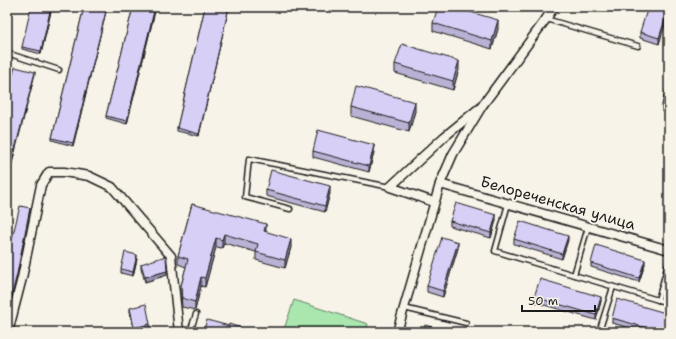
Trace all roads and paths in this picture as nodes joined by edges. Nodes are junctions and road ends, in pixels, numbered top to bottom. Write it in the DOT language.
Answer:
graph roads {
  1 [pos="554,7"];
  2 [pos="546,19"];
  3 [pos="638,46"];
  4 [pos="7,53"];
  5 [pos="59,70"];
  6 [pos="482,106"];
  7 [pos="440,184"];
  8 [pos="390,187"];
  9 [pos="434,202"];
  10 [pos="508,204"];
  11 [pos="290,209"];
  12 [pos="588,227"];
  13 [pos="669,250"];
  14 [pos="669,261"];
  15 [pos="574,275"];
  16 [pos="614,287"];
  17 [pos="658,300"];
  18 [pos="669,303"];
  19 [pos="404,308"];
  20 [pos="196,314"];
  21 [pos="466,323"];
  22 [pos="8,332"];
  23 [pos="179,332"];
  24 [pos="190,332"];
  25 [pos="397,332"];
  26 [pos="599,332"];
  1 -- 2 [label="street"];
  2 -- 3 [label="lane"];
  2 -- 6 [label="street"];
  4 -- 5 [label="lane"];
  6 -- 7 [label="street"];
  6 -- 8 [label="street"];
  7 -- 9 [label="street"];
  7 -- 10 [label="street, Белореченская улица"];
  8 -- 9 [label="street"];
  8 -- 11 [label="lane"];
  9 -- 19 [label="street"];
  10 -- 12 [label="street, Белореченская улица"];
  10 -- 15 [label="lane"];
  12 -- 13 [label="street, Белореченская улица"];
  12 -- 15 [label="lane"];
  14 -- 17 [label="lane"];
  15 -- 16 [label="lane"];
  16 -- 17 [label="lane"];
  16 -- 26 [label="lane"];
  17 -- 18 [label="lane"];
  19 -- 21 [label="lane"];
  19 -- 25 [label="street"];
  20 -- 24 [label="lane"];
  22 -- 23 [label="street"];
}
